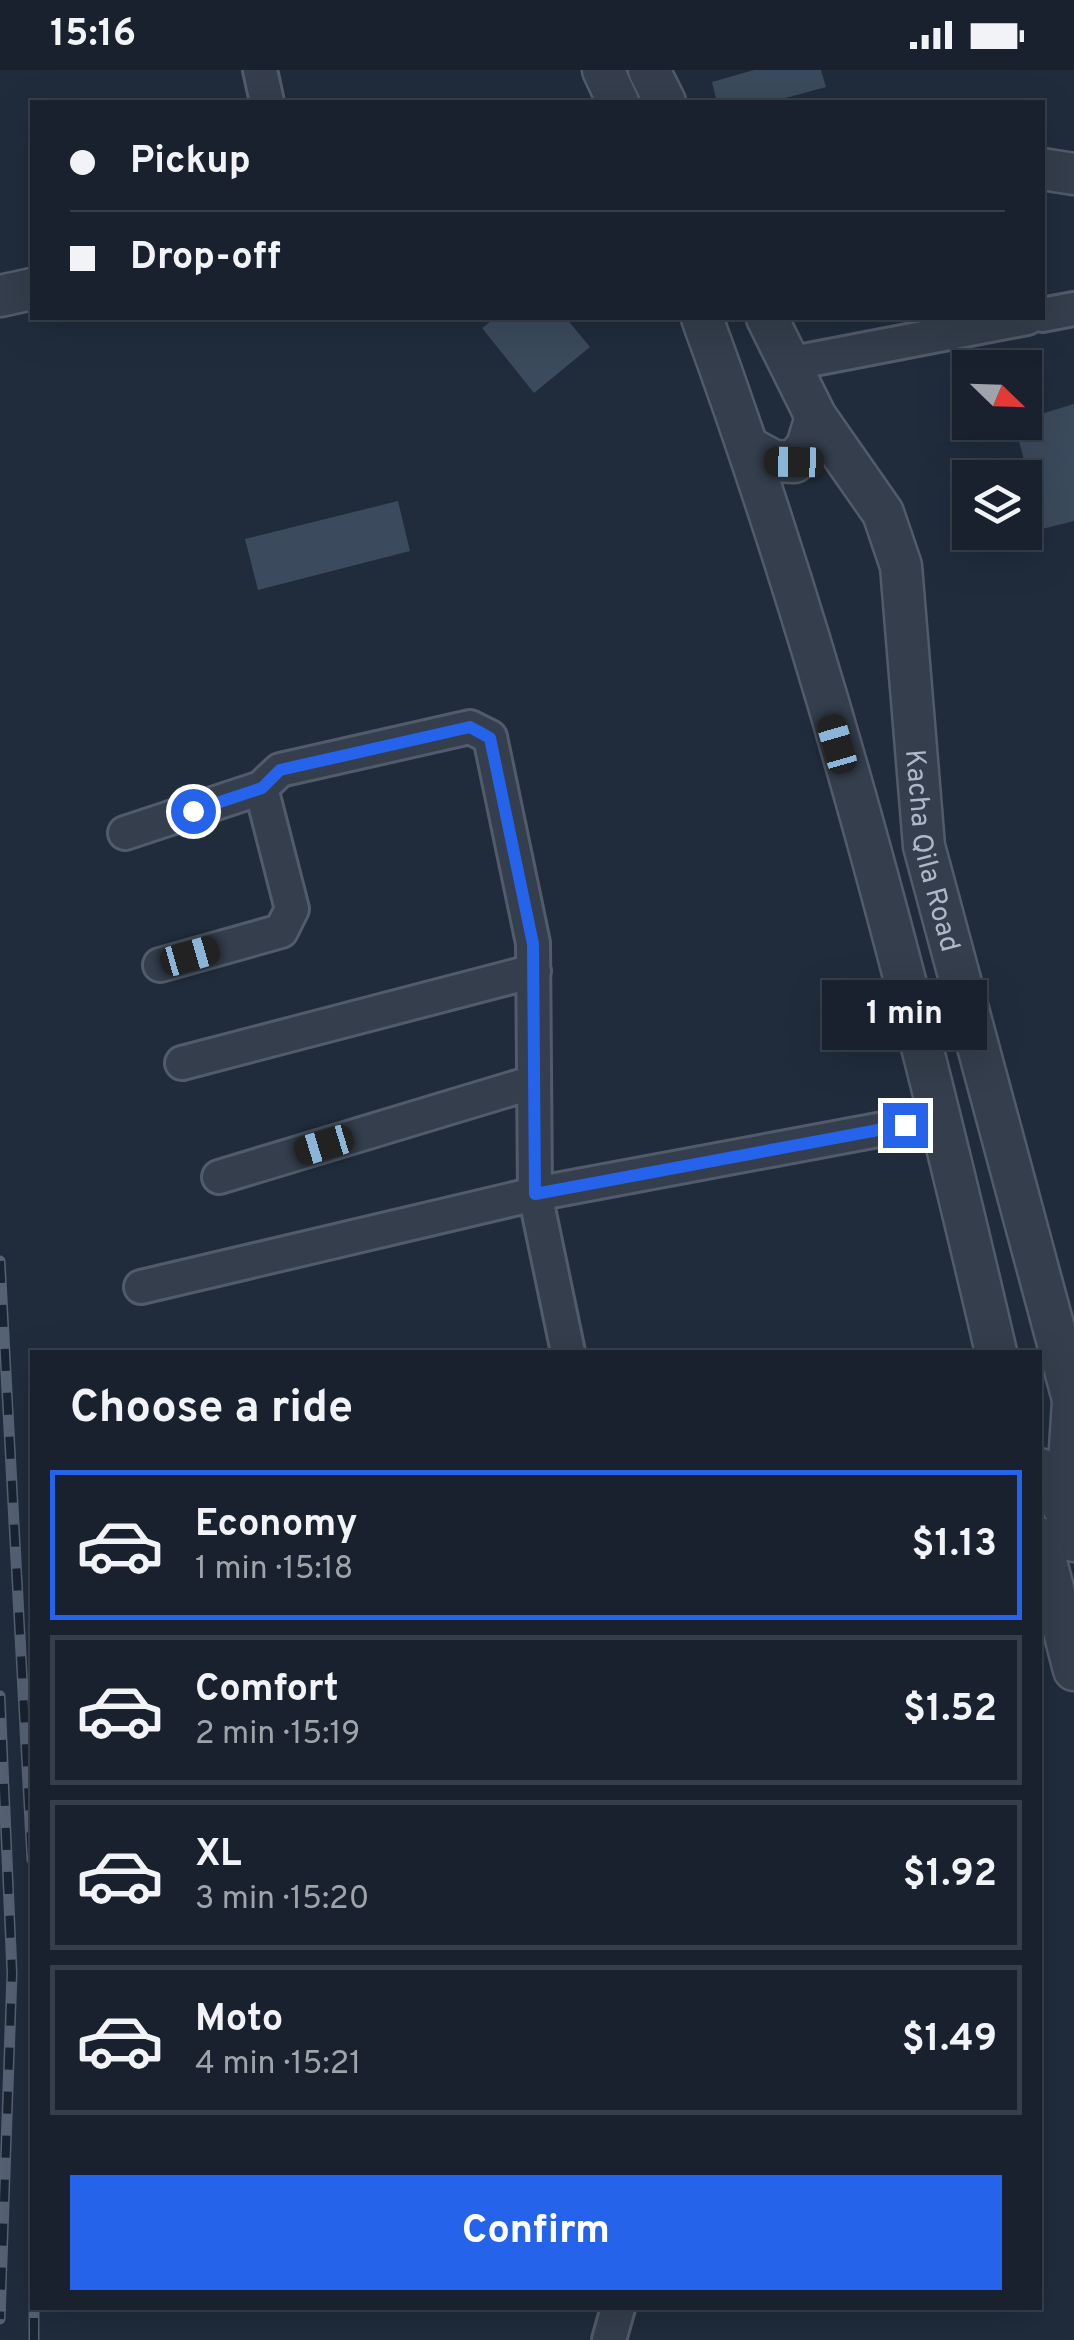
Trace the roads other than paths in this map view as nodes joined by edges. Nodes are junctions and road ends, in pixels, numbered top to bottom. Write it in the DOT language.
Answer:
graph roads {
  1 [pos="260,70"];
  2 [pos="603,70"];
  3 [pos="650,70"];
  4 [pos="267,100"];
  5 [pos="617,100"];
  6 [pos="665,100"];
  7 [pos="1045,169"];
  8 [pos="1074,174"];
  9 [pos="30,289"];
  10 [pos="0,296"];
  11 [pos="1074,308"];
  12 [pos="1045,313"];
  13 [pos="703,320"];
  14 [pos="768,320"];
  15 [pos="1018,320"];
  16 [pos="788,364"];
  17 [pos="816,417"];
  18 [pos="750,448"];
  19 [pos="262,788"];
  20 [pos="124,834"];
  21 [pos="160,965"];
  22 [pos="534,971"];
  23 [pos="182,1063"];
  24 [pos="534,1082"];
  25 [pos="942,1118"];
  26 [pos="219,1176"];
  27 [pos="535,1194"];
  28 [pos="141,1287"];
  29 [pos="568,1350"];
  30 [pos="996,1350"];
  31 [pos="1074,1402"];
  32 [pos="1042,1474"];
  33 [pos="1060,1530"];
  34 [pos="1074,1670"];
  35 [pos="617,2310"];
  36 [pos="609,2340"];
  1 -- 4 [label="street"];
  2 -- 5 [label="street"];
  3 -- 6 [label="street"];
  7 -- 8 [label="street"];
  9 -- 10 [label="street"];
  11 -- 12 [label="street"];
  13 -- 18 [label="street"];
  14 -- 16 [label="street, Kacha Qila Road"];
  15 -- 16 [label="street"];
  16 -- 17 [label="street, Kacha Qila Road"];
  17 -- 18 [label="street"];
  17 -- 31 [label="street, Kacha Qila Road"];
  18 -- 25 [label="street"];
  19 -- 20 [label="street"];
  19 -- 21 [label="street"];
  19 -- 22 [label="street"];
  22 -- 23 [label="street"];
  22 -- 24 [label="street"];
  24 -- 26 [label="street"];
  24 -- 27 [label="street"];
  25 -- 27 [label="street"];
  25 -- 30 [label="street"];
  27 -- 28 [label="street"];
  27 -- 29 [label="street"];
  31 -- 33 [label="street, Kacha Qila Road"];
  32 -- 33 [label="street"];
  33 -- 34 [label="street"];
  35 -- 36 [label="street"];
}
